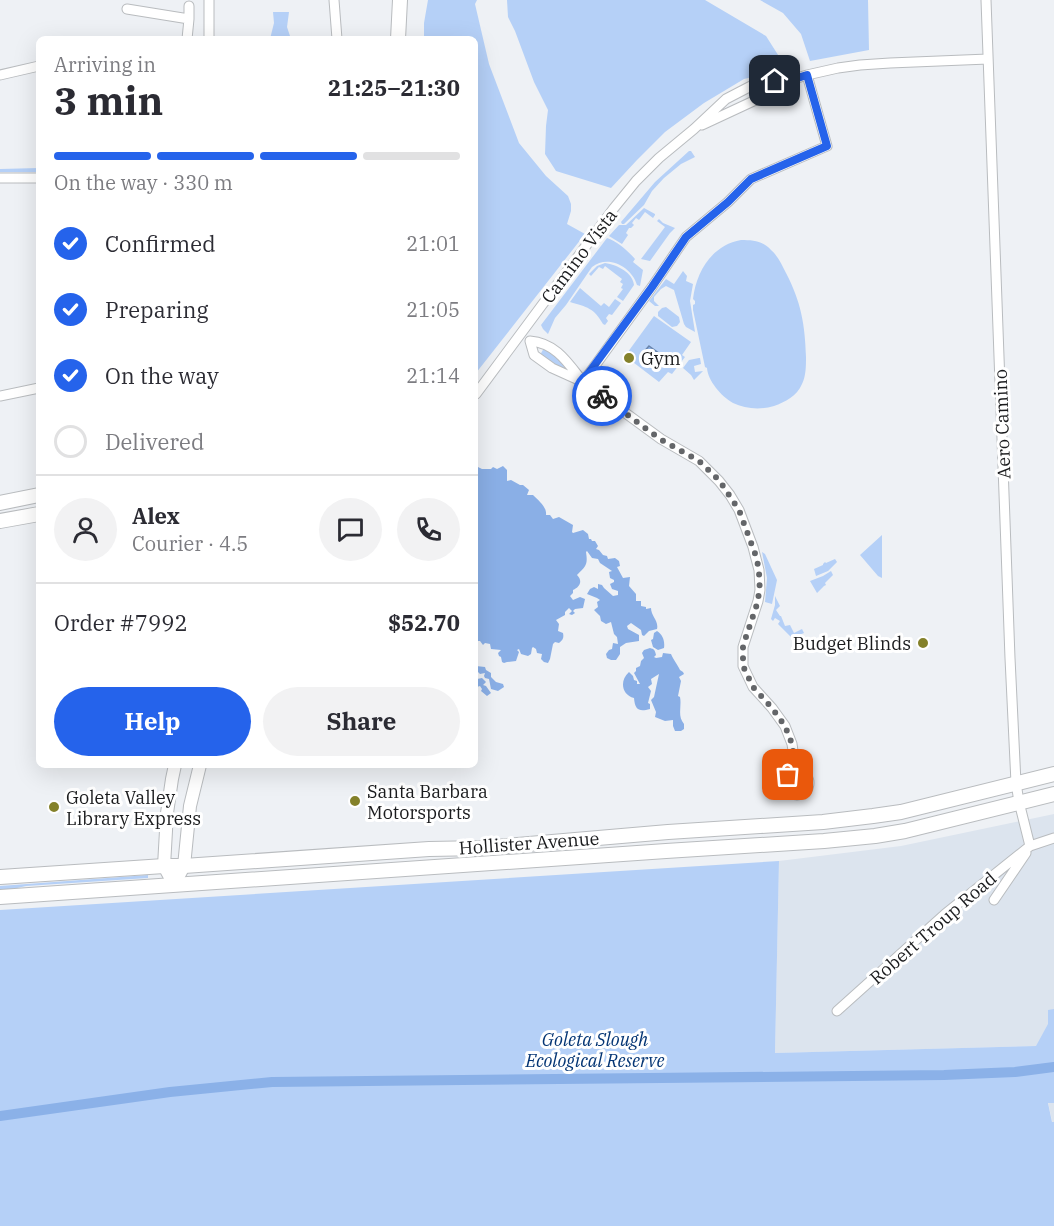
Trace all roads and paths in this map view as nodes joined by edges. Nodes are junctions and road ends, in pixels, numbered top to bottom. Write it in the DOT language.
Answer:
graph roads {
  1 [pos="209,0"];
  2 [pos="334,0"];
  3 [pos="400,0"];
  4 [pos="986,0"];
  5 [pos="189,6"];
  6 [pos="127,9"];
  7 [pos="189,19"];
  8 [pos="187,36"];
  9 [pos="210,36"];
  10 [pos="337,36"];
  11 [pos="398,36"];
  12 [pos="988,59"];
  13 [pos="36,67"];
  14 [pos="0,75"];
  15 [pos="807,75"];
  16 [pos="791,80"];
  17 [pos="694,129"];
  18 [pos="0,178"];
  19 [pos="36,178"];
  20 [pos="521,334"];
  21 [pos="530,341"];
  22 [pos="582,382"];
  23 [pos="36,389"];
  24 [pos="478,391"];
  25 [pos="0,396"];
  26 [pos="36,496"];
  27 [pos="0,503"];
  28 [pos="36,515"];
  29 [pos="0,521"];
  30 [pos="175,768"];
  31 [pos="199,768"];
  32 [pos="796,771"];
  33 [pos="1054,774"];
  34 [pos="1016,783"];
  35 [pos="1054,794"];
  36 [pos="1019,802"];
  37 [pos="1054,838"];
  38 [pos="1030,846"];
  39 [pos="164,866"];
  40 [pos="184,866"];
  41 [pos="0,877"];
  42 [pos="174,885"];
  43 [pos="0,897"];
  44 [pos="994,900"];
  45 [pos="837,1011"];
  1 -- 9 [label="street"];
  2 -- 10 [label="street"];
  3 -- 11 [label="main road"];
  4 -- 12 [label="street, Aero Camino"];
  5 -- 7 [label="street"];
  6 -- 7 [label="street"];
  7 -- 8 [label="street"];
  12 -- 15 [label="street, Camino Vista"];
  12 -- 34 [label="street, Aero Camino"];
  13 -- 14 [label="street"];
  15 -- 16 [label="street, Camino Vista"];
  15 -- 22 [label="street"];
  16 -- 17 [label="street, Camino Vista"];
  16 -- 17 [label="street, Camino Vista"];
  17 -- 20 [label="street, Camino Vista"];
  18 -- 19 [label="street"];
  20 -- 21 [label="street"];
  20 -- 24 [label="street, Camino Vista"];
  21 -- 22 [label="street"];
  21 -- 22 [label="street"];
  22 -- 32 [label="street"];
  23 -- 25 [label="street"];
  26 -- 27 [label="main road"];
  28 -- 29 [label="main road"];
  30 -- 39 [label="street"];
  31 -- 40 [label="street"];
  33 -- 34 [label="main road, Hollister Avenue"];
  34 -- 36 [label="street, Aero Camino"];
  34 -- 40 [label="main road, Hollister Avenue"];
  35 -- 36 [label="main road, Hollister Avenue"];
  36 -- 38 [label="street, Aero Camino"];
  36 -- 42 [label="main road, Hollister Avenue"];
  37 -- 38 [label="street"];
  38 -- 44 [label="street"];
  38 -- 45 [label="street, Robert Troup Road"];
  39 -- 40 [label="main road, Hollister Avenue"];
  39 -- 41 [label="main road, Hollister Avenue"];
  39 -- 42 [label="street"];
  40 -- 42 [label="street"];
  42 -- 43 [label="main road, Hollister Avenue"];
}
